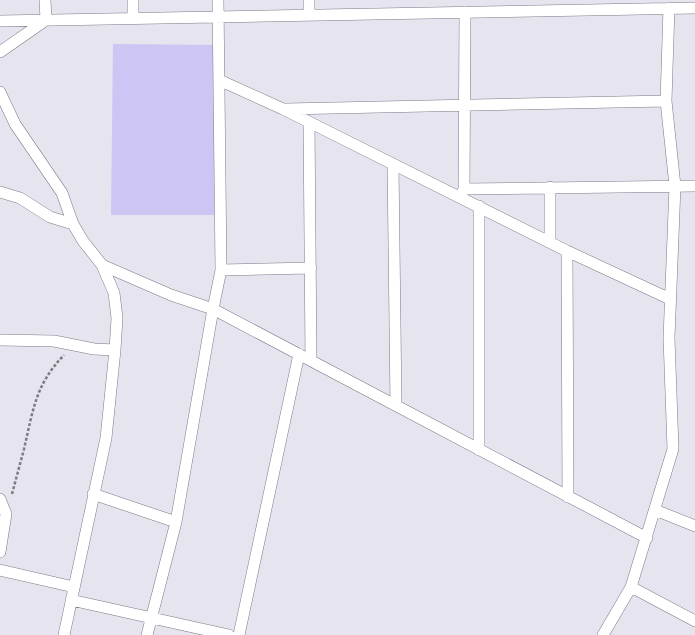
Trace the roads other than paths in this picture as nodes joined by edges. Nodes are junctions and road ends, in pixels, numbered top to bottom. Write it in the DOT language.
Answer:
graph roads {
  1 [pos="45,0"];
  2 [pos="133,0"];
  3 [pos="218,0"];
  4 [pos="308,0"];
  5 [pos="553,5"];
  6 [pos="622,5"];
  7 [pos="669,8"];
  8 [pos="695,8"];
  9 [pos="465,12"];
  10 [pos="309,15"];
  11 [pos="218,17"];
  12 [pos="133,18"];
  13 [pos="46,20"];
  14 [pos="0,21"];
  15 [pos="0,52"];
  16 [pos="219,80"];
  17 [pos="0,92"];
  18 [pos="666,101"];
  19 [pos="464,106"];
  20 [pos="283,109"];
  21 [pos="309,122"];
  22 [pos="393,164"];
  23 [pos="675,186"];
  24 [pos="695,186"];
  25 [pos="550,187"];
  26 [pos="0,192"];
  27 [pos="462,193"];
  28 [pos="478,206"];
  29 [pos="72,224"];
  30 [pos="550,242"];
  31 [pos="567,251"];
  32 [pos="102,265"];
  33 [pos="311,268"];
  34 [pos="221,270"];
  35 [pos="670,299"];
  36 [pos="213,309"];
  37 [pos="0,340"];
  38 [pos="115,350"];
  39 [pos="299,354"];
  40 [pos="311,360"];
  41 [pos="396,405"];
  42 [pos="479,450"];
  43 [pos="94,494"];
  44 [pos="568,497"];
  45 [pos="0,500"];
  46 [pos="655,510"];
  47 [pos="176,522"];
  48 [pos="695,526"];
  49 [pos="647,538"];
  50 [pos="0,552"];
  51 [pos="0,570"];
  52 [pos="74,587"];
  53 [pos="631,587"];
  54 [pos="72,600"];
  55 [pos="151,618"];
  56 [pos="695,621"];
  57 [pos="64,635"];
  58 [pos="147,635"];
  59 [pos="229,635"];
  60 [pos="239,635"];
  61 [pos="603,635"];
  1 -- 13 [label="street"];
  2 -- 12 [label="street"];
  3 -- 11 [label="street"];
  4 -- 10 [label="street"];
  5 -- 6 [label="street"];
  5 -- 9 [label="street"];
  6 -- 7 [label="street"];
  7 -- 8 [label="street"];
  7 -- 18 [label="street"];
  9 -- 10 [label="street"];
  9 -- 19 [label="street"];
  10 -- 11 [label="street"];
  11 -- 12 [label="street"];
  11 -- 16 [label="street"];
  12 -- 13 [label="street"];
  13 -- 14 [label="street"];
  13 -- 15 [label="street"];
  16 -- 20 [label="street"];
  16 -- 34 [label="street"];
  17 -- 29 [label="street"];
  18 -- 19 [label="street"];
  18 -- 23 [label="street"];
  19 -- 20 [label="street"];
  19 -- 27 [label="street"];
  20 -- 21 [label="street"];
  21 -- 22 [label="street"];
  21 -- 33 [label="street"];
  22 -- 27 [label="street"];
  22 -- 41 [label="street"];
  23 -- 24 [label="street"];
  23 -- 25 [label="street"];
  23 -- 35 [label="street"];
  25 -- 27 [label="street"];
  25 -- 30 [label="street"];
  26 -- 29 [label="street"];
  27 -- 28 [label="street"];
  28 -- 30 [label="street"];
  28 -- 42 [label="street"];
  29 -- 32 [label="street"];
  30 -- 31 [label="street"];
  31 -- 35 [label="street"];
  31 -- 44 [label="street"];
  32 -- 36 [label="street"];
  32 -- 38 [label="street"];
  33 -- 34 [label="street"];
  33 -- 40 [label="street"];
  34 -- 36 [label="street"];
  35 -- 46 [label="street"];
  36 -- 39 [label="street"];
  36 -- 47 [label="street"];
  37 -- 38 [label="street"];
  38 -- 43 [label="street"];
  39 -- 40 [label="street"];
  39 -- 60 [label="street"];
  40 -- 41 [label="street"];
  41 -- 42 [label="street"];
  42 -- 44 [label="street"];
  43 -- 47 [label="street"];
  43 -- 52 [label="street"];
  44 -- 49 [label="street"];
  45 -- 50 [label="street"];
  46 -- 48 [label="street"];
  46 -- 49 [label="street"];
  47 -- 55 [label="street"];
  49 -- 53 [label="street"];
  51 -- 52 [label="street"];
  52 -- 54 [label="street"];
  53 -- 56 [label="street"];
  53 -- 61 [label="street"];
  54 -- 55 [label="street"];
  54 -- 57 [label="street"];
  55 -- 58 [label="street"];
  55 -- 59 [label="street"];
}
